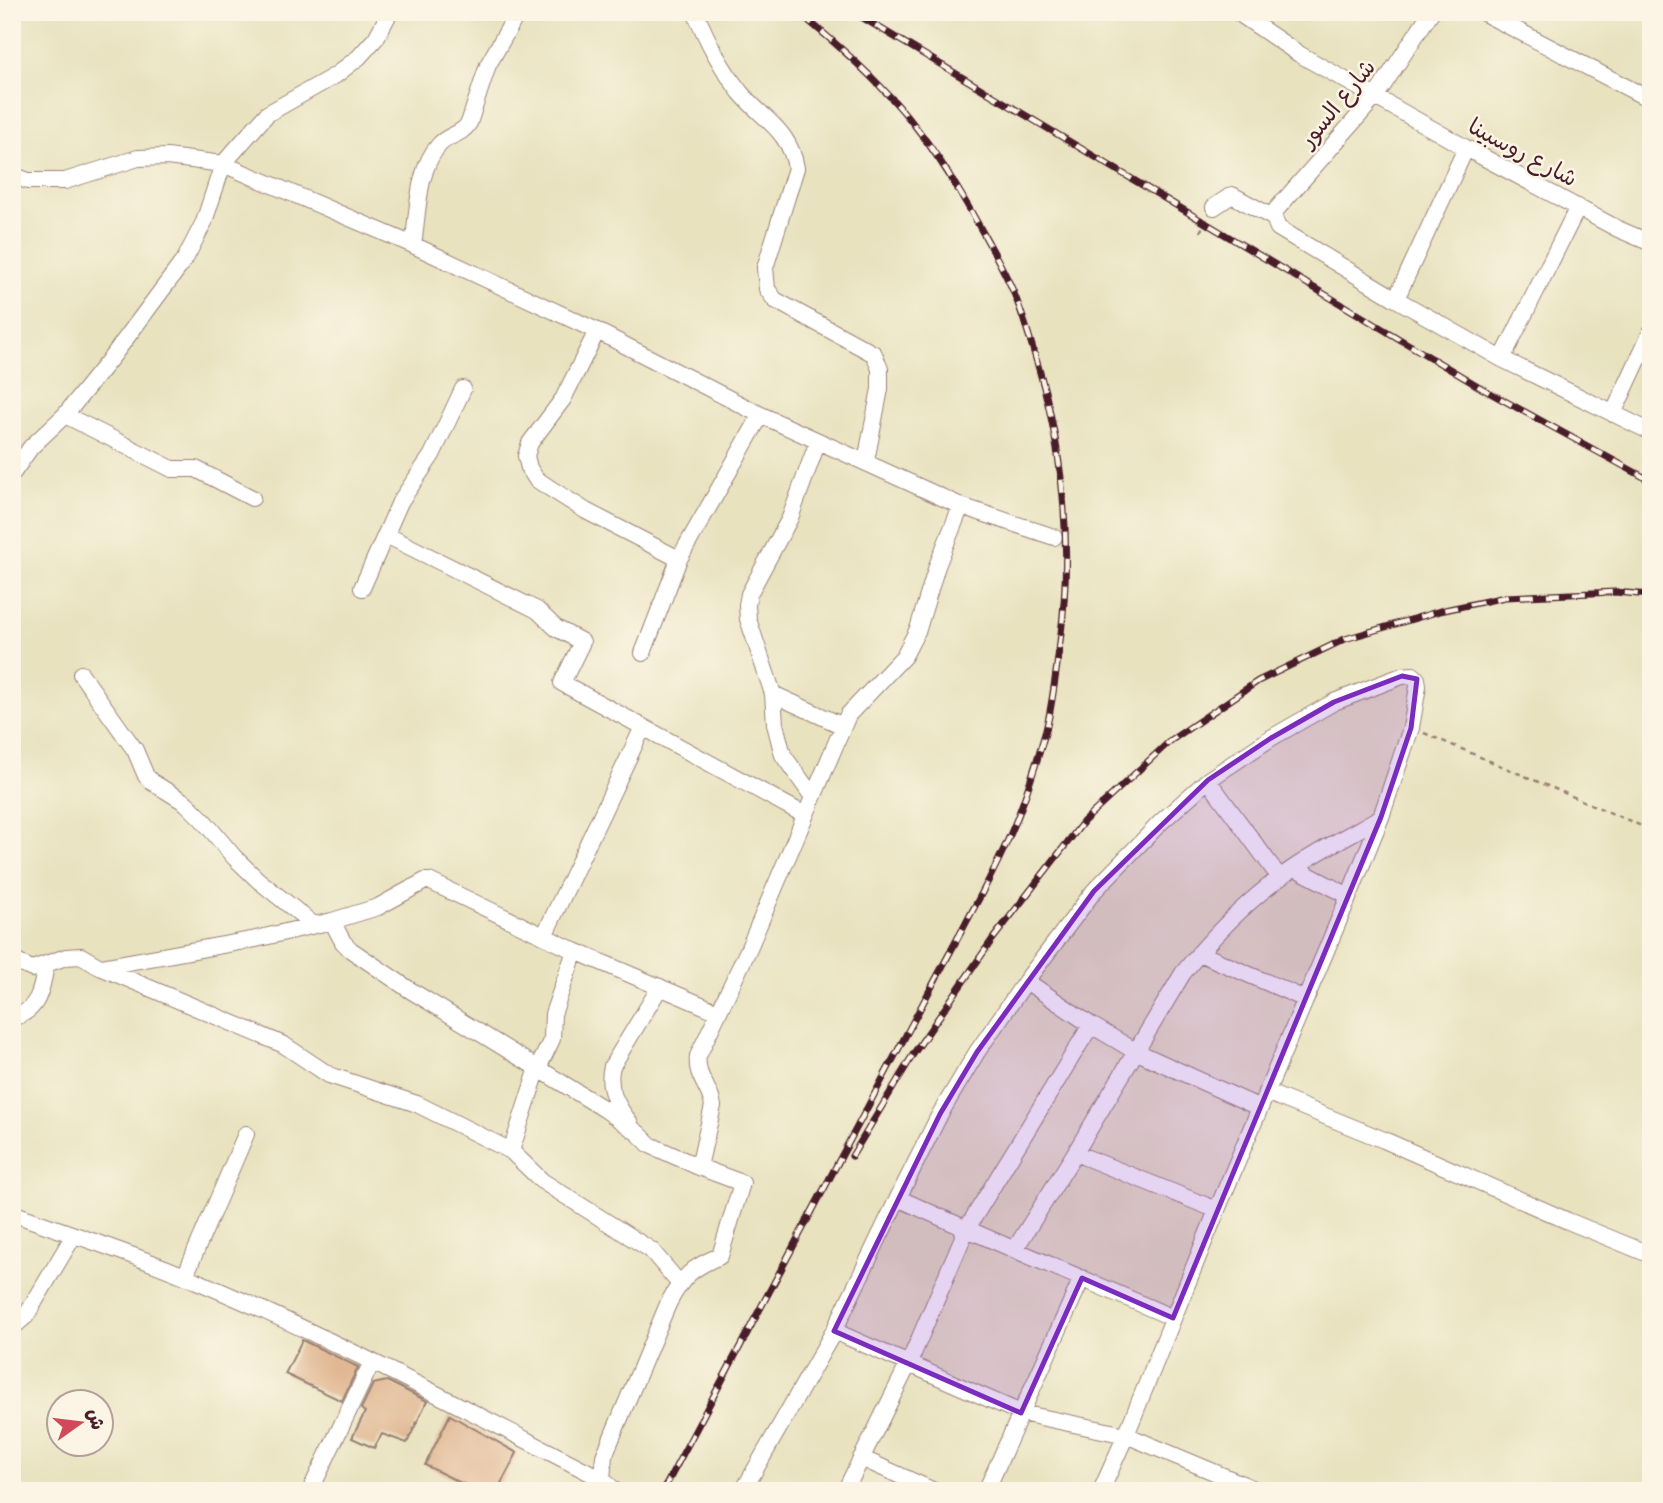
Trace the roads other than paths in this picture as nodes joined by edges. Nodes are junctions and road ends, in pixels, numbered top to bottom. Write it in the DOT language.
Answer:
graph roads {
  1 [pos="390,12"];
  2 [pos="519,12"];
  3 [pos="695,12"];
  4 [pos="1237,12"];
  5 [pos="1431,12"];
  6 [pos="1482,12"];
  7 [pos="1376,96"];
  8 [pos="1651,100"];
  9 [pos="1466,148"];
  10 [pos="223,164"];
  11 [pos="12,175"];
  12 [pos="1214,207"];
  13 [pos="1578,207"];
  14 [pos="1274,218"];
  15 [pos="1651,243"];
  16 [pos="413,245"];
  17 [pos="1396,299"];
  18 [pos="597,331"];
  19 [pos="1651,332"];
  20 [pos="1502,359"];
  21 [pos="463,388"];
  22 [pos="65,415"];
  23 [pos="761,415"];
  24 [pos="1613,415"];
  25 [pos="1651,432"];
  26 [pos="818,442"];
  27 [pos="866,461"];
  28 [pos="12,474"];
  29 [pos="251,498"];
  30 [pos="961,506"];
  31 [pos="386,536"];
  32 [pos="1054,537"];
  33 [pos="679,559"];
  34 [pos="362,588"];
  35 [pos="643,653"];
  36 [pos="81,674"];
  37 [pos="773,694"];
  38 [pos="844,726"];
  39 [pos="643,727"];
  40 [pos="1208,780"];
  41 [pos="813,797"];
  42 [pos="806,815"];
  43 [pos="1381,817"];
  44 [pos="1294,867"];
  45 [pos="1280,878"];
  46 [pos="1349,896"];
  47 [pos="332,921"];
  48 [pos="314,925"];
  49 [pos="544,936"];
  50 [pos="575,951"];
  51 [pos="1199,953"];
  52 [pos="12,960"];
  53 [pos="46,965"];
  54 [pos="100,967"];
  55 [pos="1026,981"];
  56 [pos="660,987"];
  57 [pos="1305,999"];
  58 [pos="718,1012"];
  59 [pos="12,1018"];
  60 [pos="1091,1025"];
  61 [pos="1135,1051"];
  62 [pos="537,1068"];
  63 [pos="1266,1092"];
  64 [pos="1260,1108"];
  65 [pos="638,1133"];
  66 [pos="246,1134"];
  67 [pos="511,1151"];
  68 [pos="1075,1153"];
  69 [pos="699,1167"];
  70 [pos="898,1198"];
  71 [pos="1217,1210"];
  72 [pos="12,1213"];
  73 [pos="967,1230"];
  74 [pos="74,1235"];
  75 [pos="1015,1249"];
  76 [pos="1651,1255"];
  77 [pos="185,1276"];
  78 [pos="1082,1278"];
  79 [pos="679,1283"];
  80 [pos="1173,1318"];
  81 [pos="12,1328"];
  82 [pos="834,1331"];
  83 [pos="372,1362"];
  84 [pos="909,1363"];
  85 [pos="1021,1413"];
  86 [pos="1126,1434"];
  87 [pos="861,1458"];
  88 [pos="602,1485"];
  89 [pos="312,1487"];
  90 [pos="615,1491"];
  91 [pos="743,1491"];
  92 [pos="845,1491"];
  93 [pos="934,1491"];
  94 [pos="986,1491"];
  95 [pos="1101,1491"];
  96 [pos="1259,1491"];
  1 -- 10 [label="street"];
  2 -- 16 [label="street"];
  3 -- 27 [label="street"];
  4 -- 7 [label="street, شارع روسبينا"];
  5 -- 7 [label="street, شارع السور"];
  6 -- 8 [label="street"];
  7 -- 9 [label="street, شارع روسبينا"];
  7 -- 14 [label="street, شارع السور"];
  9 -- 13 [label="street, شارع روسبينا"];
  9 -- 17 [label="street"];
  10 -- 11 [label="street"];
  10 -- 16 [label="street"];
  10 -- 22 [label="street"];
  12 -- 14 [label="street"];
  13 -- 15 [label="street, شارع روسبينا"];
  13 -- 20 [label="street"];
  14 -- 17 [label="street"];
  16 -- 18 [label="street"];
  17 -- 20 [label="street"];
  18 -- 23 [label="street"];
  18 -- 33 [label="street"];
  19 -- 24 [label="street"];
  20 -- 24 [label="street"];
  21 -- 31 [label="street"];
  22 -- 28 [label="street"];
  22 -- 29 [label="street"];
  23 -- 26 [label="street"];
  23 -- 33 [label="street"];
  24 -- 25 [label="street"];
  26 -- 27 [label="street"];
  26 -- 37 [label="street"];
  27 -- 30 [label="street"];
  30 -- 32 [label="street"];
  30 -- 38 [label="street"];
  31 -- 34 [label="street"];
  31 -- 39 [label="street"];
  33 -- 35 [label="street"];
  36 -- 48 [label="street"];
  37 -- 38 [label="street"];
  37 -- 41 [label="street"];
  38 -- 41 [label="street"];
  39 -- 42 [label="street"];
  39 -- 49 [label="street"];
  40 -- 43 [label="street"];
  40 -- 45 [label="street"];
  40 -- 55 [label="street"];
  41 -- 42 [label="street"];
  42 -- 58 [label="street"];
  43 -- 44 [label="street"];
  43 -- 46 [label="street"];
  44 -- 45 [label="street"];
  44 -- 46 [label="street"];
  45 -- 51 [label="street"];
  46 -- 57 [label="street"];
  47 -- 48 [label="street"];
  47 -- 49 [label="street"];
  47 -- 62 [label="street"];
  48 -- 54 [label="street"];
  49 -- 50 [label="street"];
  50 -- 56 [label="street"];
  50 -- 62 [label="street"];
  51 -- 57 [label="street"];
  51 -- 61 [label="street"];
  52 -- 53 [label="street"];
  53 -- 54 [label="street"];
  53 -- 59 [label="street"];
  54 -- 67 [label="street"];
  55 -- 60 [label="street"];
  55 -- 70 [label="street"];
  56 -- 58 [label="street"];
  56 -- 65 [label="street"];
  57 -- 63 [label="street"];
  58 -- 69 [label="street"];
  60 -- 61 [label="street"];
  60 -- 73 [label="street"];
  61 -- 64 [label="street"];
  61 -- 68 [label="street"];
  62 -- 65 [label="street"];
  62 -- 67 [label="street"];
  63 -- 64 [label="street"];
  63 -- 76 [label="street"];
  64 -- 71 [label="street"];
  65 -- 69 [label="street"];
  66 -- 77 [label="street"];
  67 -- 79 [label="street"];
  68 -- 71 [label="street"];
  68 -- 75 [label="street"];
  69 -- 79 [label="street"];
  70 -- 73 [label="street"];
  70 -- 82 [label="street"];
  71 -- 80 [label="street"];
  72 -- 74 [label="street"];
  73 -- 75 [label="street"];
  73 -- 84 [label="street"];
  74 -- 77 [label="street"];
  74 -- 81 [label="street"];
  75 -- 78 [label="street"];
  77 -- 83 [label="street"];
  78 -- 80 [label="street"];
  78 -- 85 [label="street"];
  79 -- 88 [label="street"];
  80 -- 86 [label="street"];
  82 -- 84 [label="street"];
  82 -- 91 [label="street"];
  83 -- 88 [label="street"];
  83 -- 89 [label="street"];
  84 -- 85 [label="street"];
  84 -- 87 [label="street"];
  85 -- 86 [label="street"];
  85 -- 94 [label="street"];
  86 -- 95 [label="street"];
  86 -- 96 [label="street"];
  87 -- 92 [label="street"];
  87 -- 93 [label="street"];
  88 -- 90 [label="street"];
}
